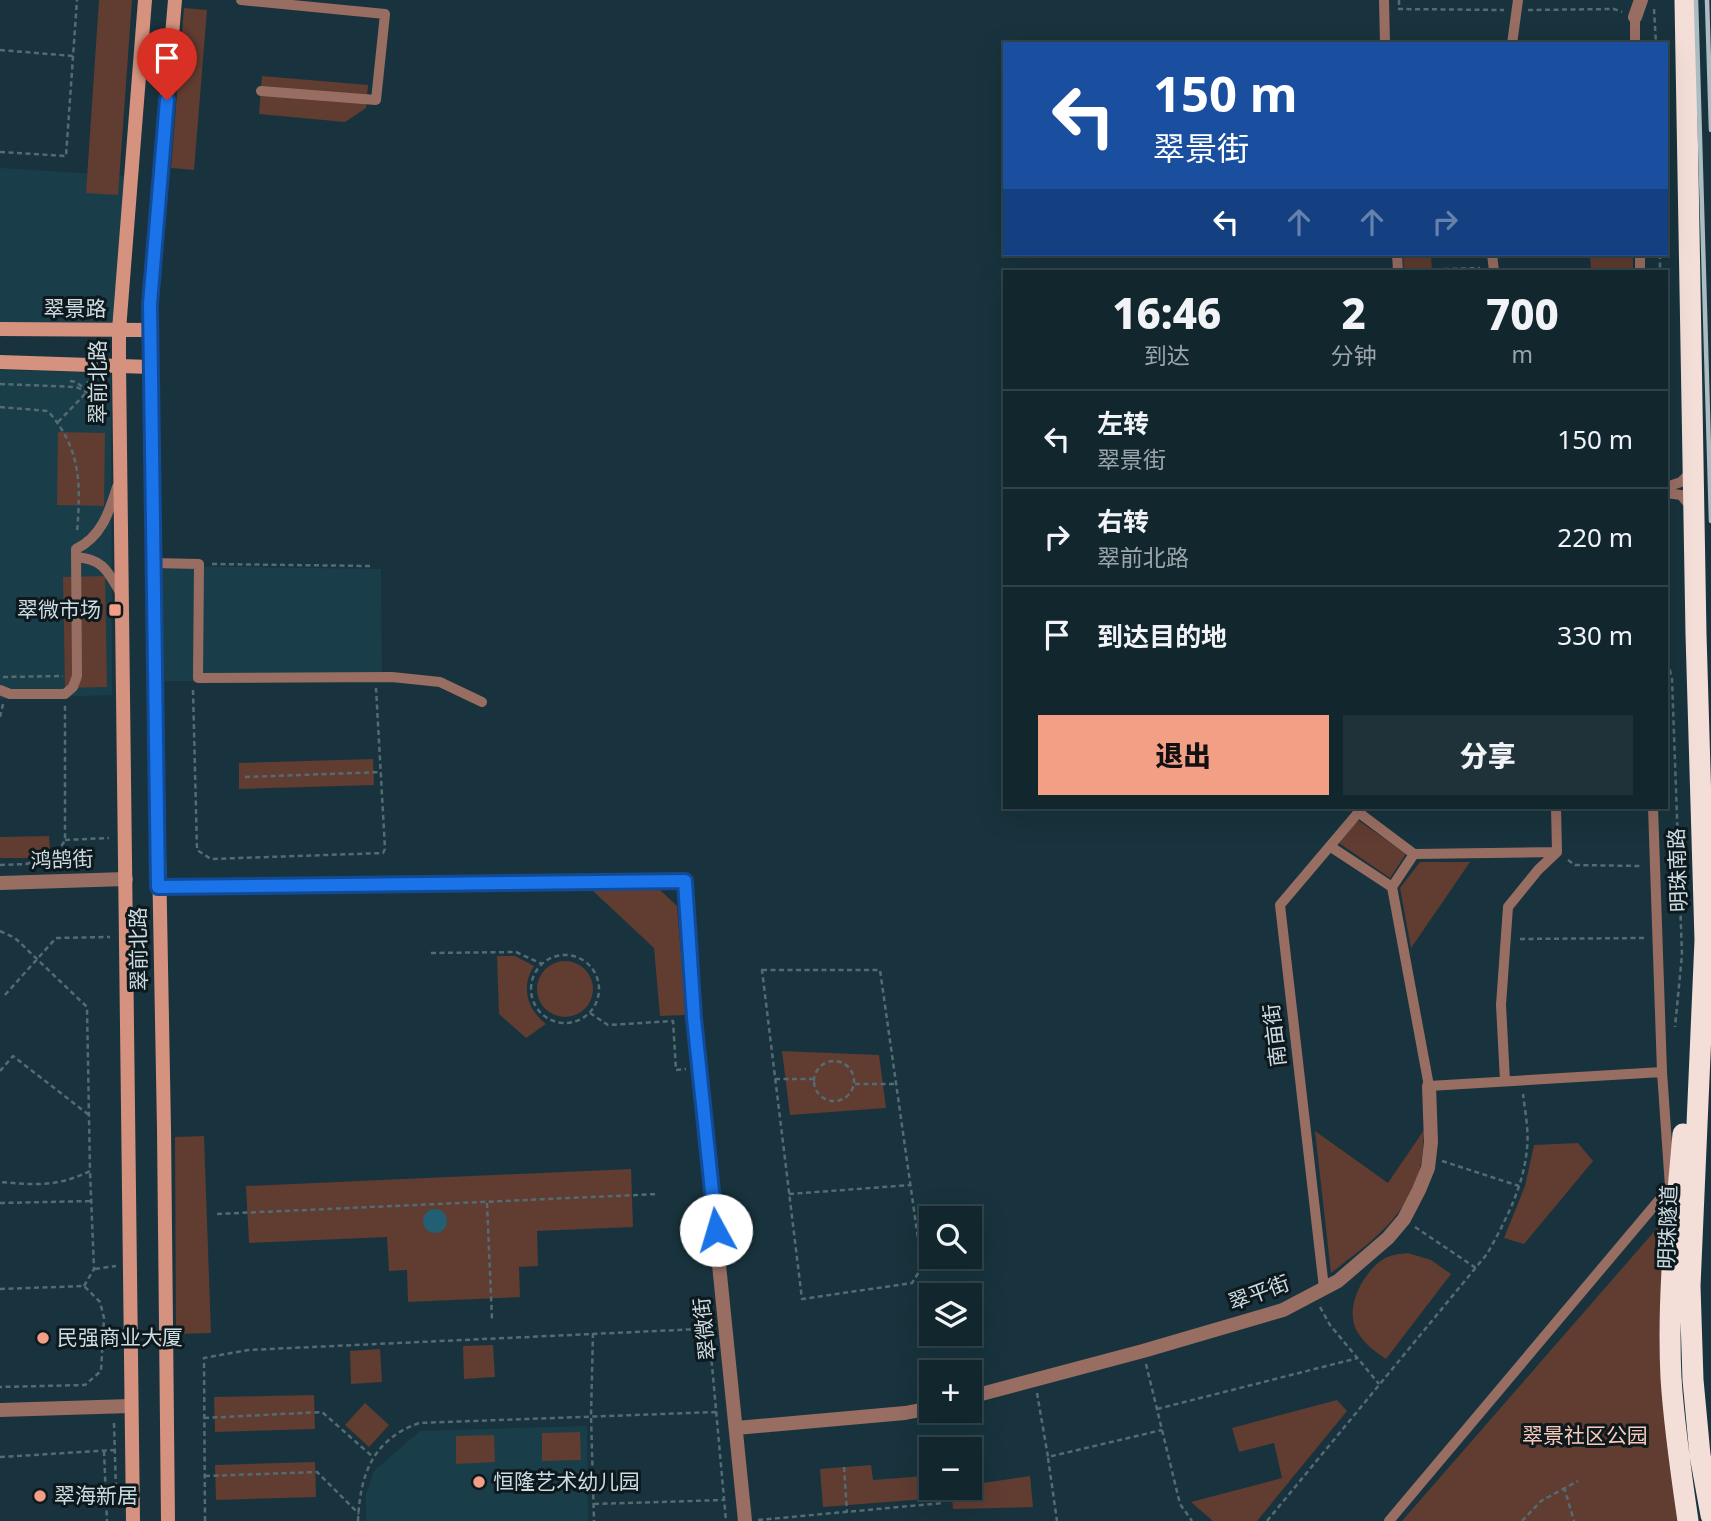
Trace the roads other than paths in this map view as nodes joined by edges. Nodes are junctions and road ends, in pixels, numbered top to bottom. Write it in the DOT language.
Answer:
graph roads {
  1 [pos="145,0"];
  2 [pos="175,0"];
  3 [pos="241,0"];
  4 [pos="1641,0"];
  5 [pos="1685,0"];
  6 [pos="1384,5"];
  7 [pos="1517,5"];
  8 [pos="1635,17"];
  9 [pos="1385,42"];
  10 [pos="1512,42"];
  11 [pos="1635,42"];
  12 [pos="261,91"];
  13 [pos="0,329"];
  14 [pos="119,330"];
  15 [pos="150,330"];
  16 [pos="0,362"];
  17 [pos="119,365"];
  18 [pos="150,367"];
  19 [pos="1693,468"];
  20 [pos="120,477"];
  21 [pos="1668,486"];
  22 [pos="1668,493"];
  23 [pos="1694,514"];
  24 [pos="76,553"];
  25 [pos="153,564"];
  26 [pos="122,595"];
  27 [pos="0,690"];
  28 [pos="482,702"];
  29 [pos="1361,809"];
  30 [pos="1556,809"];
  31 [pos="1653,809"];
  32 [pos="1331,847"];
  33 [pos="1557,852"];
  34 [pos="1414,854"];
  35 [pos="126,879"];
  36 [pos="0,883"];
  37 [pos="158,887"];
  38 [pos="1392,887"];
  39 [pos="1705,940"];
  40 [pos="1711,992"];
  41 [pos="1662,1072"];
  42 [pos="1505,1081"];
  43 [pos="1429,1086"];
  44 [pos="1319,1291"];
  45 [pos="982,1394"];
  46 [pos="131,1406"];
  47 [pos="0,1410"];
  48 [pos="919,1410"];
  49 [pos="736,1428"];
  50 [pos="1711,1515"];
  51 [pos="751,1520"];
  52 [pos="133,1521"];
  53 [pos="168,1521"];
  54 [pos="1389,1521"];
  55 [pos="1688,1521"];
  1 -- 14 [label="main road, 翠前北路"];
  2 -- 15 [label="main road, 翠前北路"];
  3 -- 12 [label="lane"];
  4 -- 8 [label="street"];
  5 -- 19 [label="highway, 明珠南路"];
  6 -- 9 [label="lane"];
  7 -- 10 [label="lane"];
  8 -- 11 [label="lane"];
  13 -- 14 [label="main road, 翠景路"];
  14 -- 15 [label="main road, 翠景路"];
  14 -- 17 [label="main road, 翠前北路"];
  15 -- 18 [label="main road, 翠前北路"];
  16 -- 17 [label="main road"];
  17 -- 18 [label="main road"];
  17 -- 20 [label="main road, 翠前北路"];
  18 -- 25 [label="main road, 翠前北路"];
  19 -- 21 [label="lane"];
  19 -- 23 [label="highway, 明珠南路"];
  20 -- 24 [label="lane"];
  20 -- 26 [label="main road, 翠前北路"];
  22 -- 23 [label="lane"];
  23 -- 39 [label="highway, 明珠南路"];
  24 -- 26 [label="lane"];
  24 -- 27 [label="lane"];
  25 -- 28 [label="lane"];
  25 -- 37 [label="main road, 翠前北路"];
  26 -- 35 [label="main road, 翠前北路"];
  29 -- 32 [label="lane, 南亩街"];
  29 -- 34 [label="lane"];
  30 -- 33 [label="lane"];
  31 -- 41 [label="lane"];
  32 -- 38 [label="lane"];
  32 -- 44 [label="lane, 南亩街"];
  33 -- 34 [label="lane"];
  33 -- 42 [label="lane"];
  34 -- 38 [label="lane"];
  35 -- 36 [label="street, 鸿鹄街"];
  35 -- 46 [label="main road, 翠前北路"];
  37 -- 49 [label="street, 翠微街"];
  37 -- 53 [label="main road, 翠前北路"];
  38 -- 43 [label="lane"];
  39 -- 40 [label="highway"];
  39 -- 50 [label="highway, 明珠隧道"];
  39 -- 55 [label="highway"];
  41 -- 42 [label="lane"];
  41 -- 54 [label="lane"];
  42 -- 43 [label="lane"];
  43 -- 44 [label="street, 翠平街"];
  44 -- 45 [label="street, 翠平街"];
  46 -- 47 [label="street"];
  46 -- 52 [label="main road, 翠前北路"];
  48 -- 49 [label="street"];
  49 -- 51 [label="street, 翠微街"];
}
